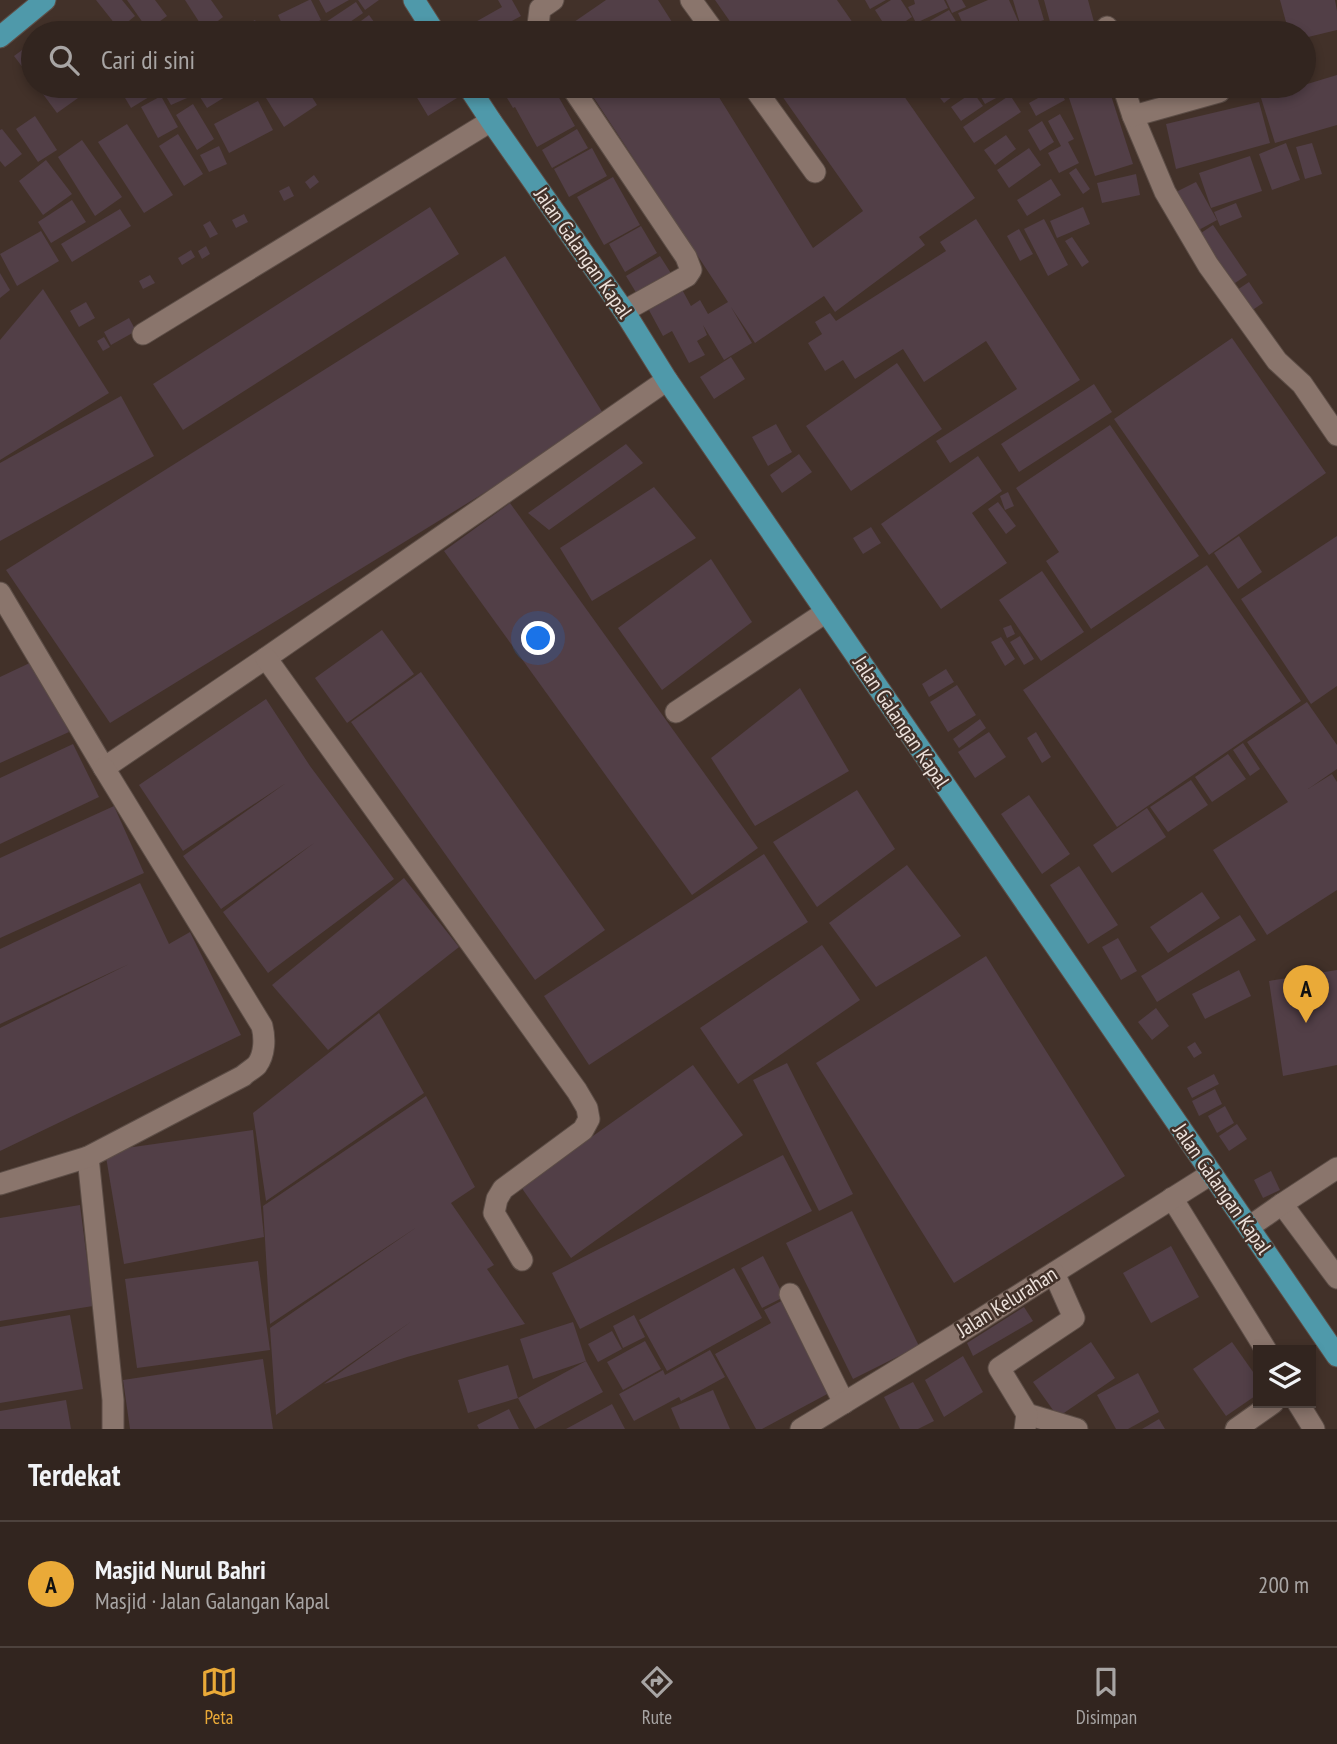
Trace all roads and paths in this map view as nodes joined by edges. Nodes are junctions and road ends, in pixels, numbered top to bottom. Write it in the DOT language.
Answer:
graph roads {
  1 [pos="45,0"];
  2 [pos="414,0"];
  3 [pos="552,0"];
  4 [pos="691,0"];
  5 [pos="427,21"];
  6 [pos="538,21"];
  7 [pos="706,21"];
  8 [pos="0,37"];
  9 [pos="476,98"];
  10 [pos="579,98"];
  11 [pos="762,98"];
  12 [pos="1127,98"];
  13 [pos="1198,98"];
  14 [pos="1133,116"];
  15 [pos="491,121"];
  16 [pos="815,172"];
  17 [pos="624,311"];
  18 [pos="143,334"];
  19 [pos="667,380"];
  20 [pos="1337,435"];
  21 [pos="0,593"];
  22 [pos="826,612"];
  23 [pos="266,658"];
  24 [pos="676,712"];
  25 [pos="104,768"];
  26 [pos="88,1157"];
  27 [pos="1337,1168"];
  28 [pos="1211,1174"];
  29 [pos="0,1184"];
  30 [pos="1172,1198"];
  31 [pos="1282,1203"];
  32 [pos="1249,1227"];
  33 [pos="522,1260"];
  34 [pos="1054,1273"];
  35 [pos="1337,1278"];
  36 [pos="790,1294"];
  37 [pos="1263,1345"];
  38 [pos="1337,1356"];
  39 [pos="844,1403"];
  40 [pos="1266,1408"];
  41 [pos="1301,1408"];
  42 [pos="1026,1421"];
  43 [pos="113,1429"];
  44 [pos="801,1429"];
  45 [pos="1077,1429"];
  46 [pos="1236,1429"];
  47 [pos="1314,1429"];
  1 -- 8 [label="main road"];
  2 -- 5 [label="main road"];
  3 -- 6 [label="street"];
  4 -- 7 [label="street"];
  9 -- 15 [label="main road, Jalan Galangan Kapal"];
  10 -- 17 [label="street"];
  11 -- 16 [label="street"];
  12 -- 14 [label="street"];
  13 -- 14 [label="street"];
  14 -- 20 [label="street"];
  15 -- 17 [label="main road, Jalan Galangan Kapal"];
  15 -- 18 [label="street"];
  17 -- 19 [label="main road, Jalan Galangan Kapal"];
  19 -- 22 [label="main road, Jalan Galangan Kapal"];
  19 -- 23 [label="street"];
  21 -- 25 [label="street"];
  22 -- 24 [label="street"];
  22 -- 28 [label="main road, Jalan Galangan Kapal"];
  23 -- 25 [label="street"];
  23 -- 33 [label="street"];
  25 -- 26 [label="street"];
  26 -- 29 [label="street"];
  26 -- 43 [label="street"];
  27 -- 31 [label="street"];
  28 -- 30 [label="street, Jalan Kelurahan"];
  28 -- 32 [label="main road, Jalan Galangan Kapal"];
  30 -- 34 [label="street, Jalan Kelurahan"];
  30 -- 37 [label="street"];
  31 -- 32 [label="street"];
  31 -- 35 [label="street"];
  32 -- 38 [label="main road, Jalan Galangan Kapal"];
  34 -- 39 [label="street, Jalan Kelurahan"];
  34 -- 42 [label="street"];
  36 -- 39 [label="street"];
  39 -- 44 [label="street, Jalan Kelurahan"];
  40 -- 46 [label="street"];
  41 -- 47 [label="street"];
  42 -- 45 [label="street"];
}
